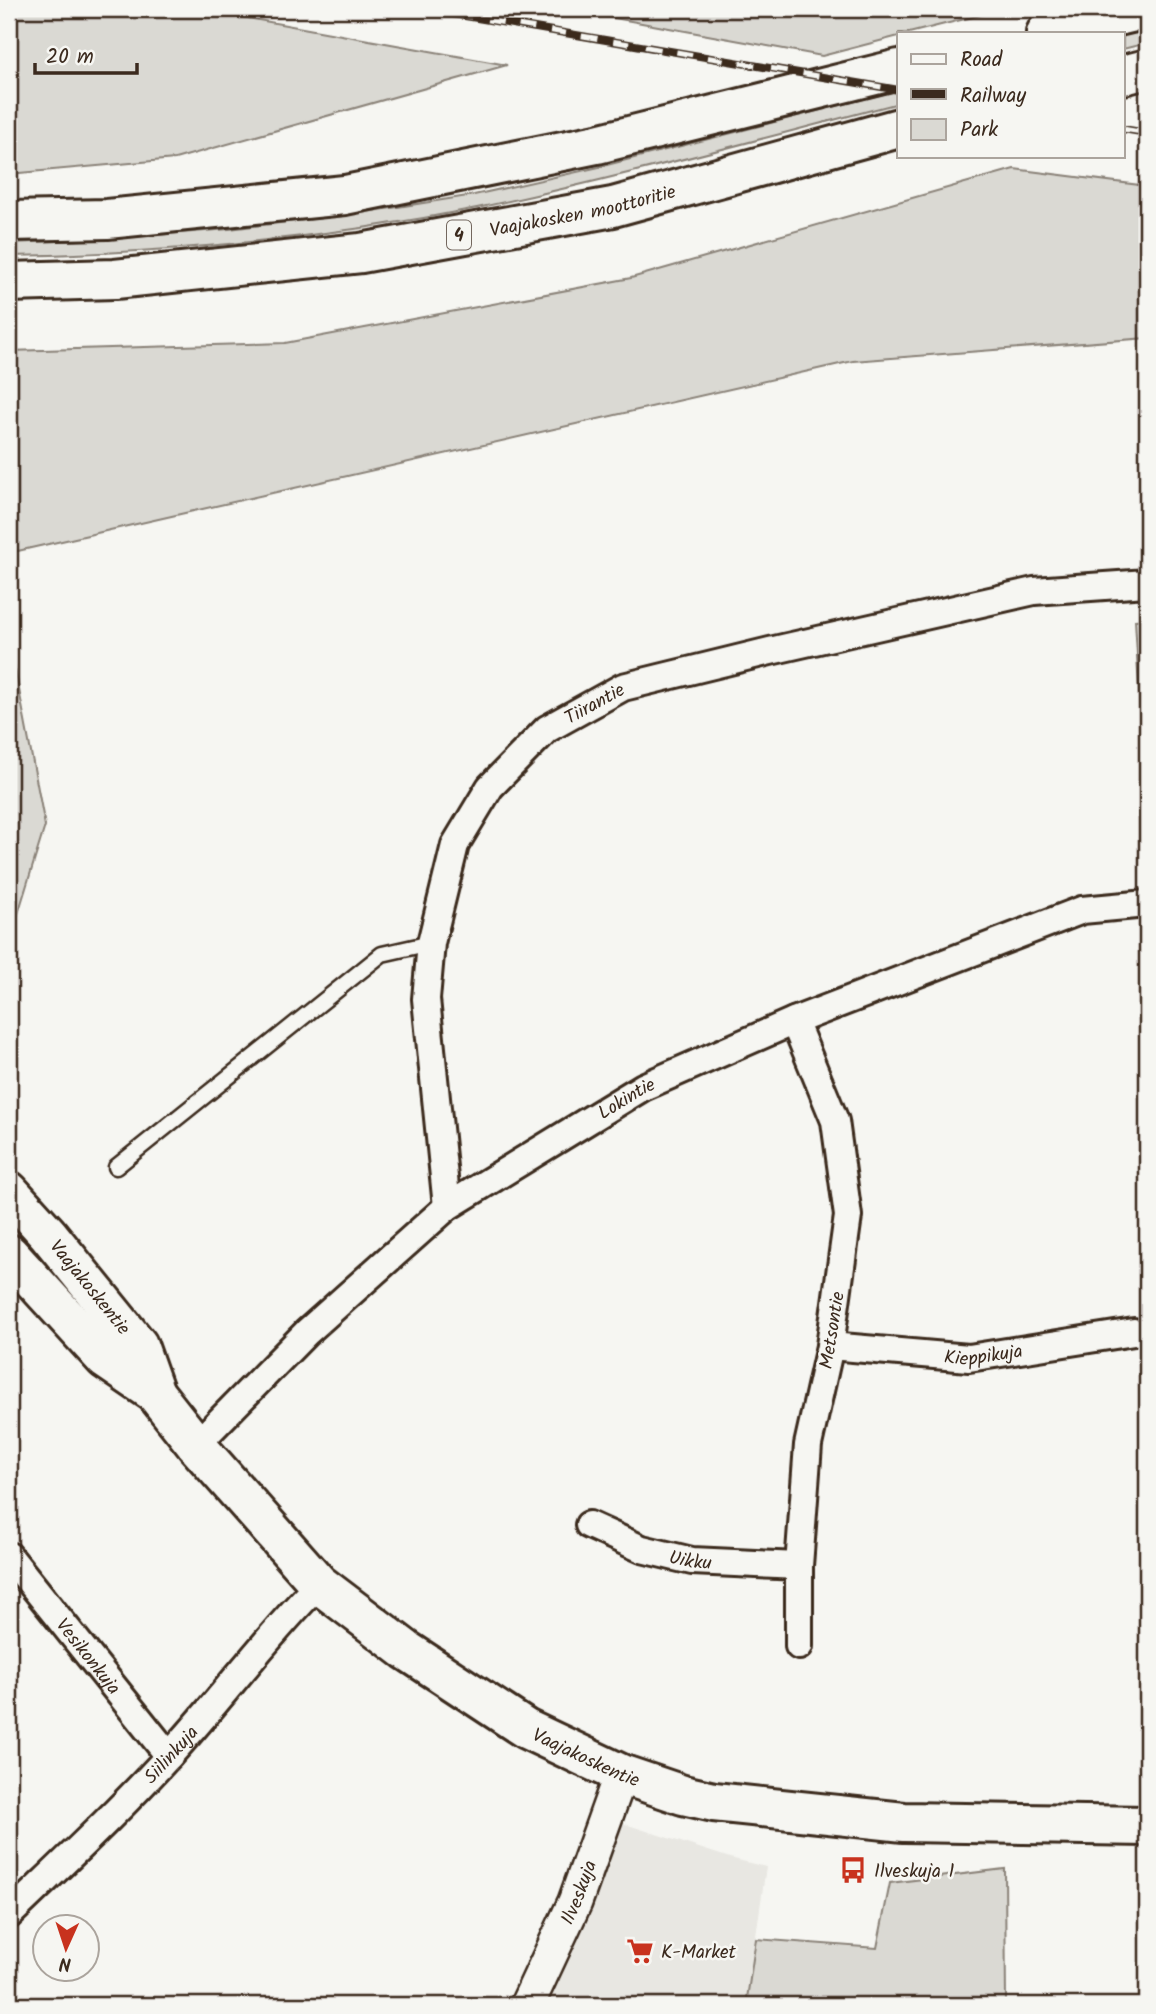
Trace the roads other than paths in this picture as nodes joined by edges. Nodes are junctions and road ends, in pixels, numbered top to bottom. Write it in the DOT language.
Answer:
graph roads {
  1 [pos="1147,9"];
  2 [pos="1050,32"];
  3 [pos="897,69"];
  4 [pos="1147,69"];
  5 [pos="1124,75"];
  6 [pos="897,129"];
  7 [pos="9,221"];
  8 [pos="9,282"];
  9 [pos="1147,583"];
  10 [pos="1147,904"];
  11 [pos="431,943"];
  12 [pos="794,1021"];
  13 [pos="116,1167"];
  14 [pos="9,1191"];
  15 [pos="447,1207"];
  16 [pos="9,1254"];
  17 [pos="1141,1331"];
  18 [pos="830,1346"];
  19 [pos="155,1393"];
  20 [pos="196,1445"];
  21 [pos="589,1525"];
  22 [pos="9,1556"];
  23 [pos="799,1566"];
  24 [pos="319,1584"];
  25 [pos="799,1646"];
  26 [pos="169,1756"];
  27 [pos="621,1774"];
  28 [pos="1147,1826"];
  29 [pos="9,1915"];
  30 [pos="527,2005"];
  1 -- 2 [label="main road"];
  3 -- 7 [label="main road"];
  4 -- 5 [label="main road"];
  6 -- 8 [label="main road, Vaajakosken moottoritie / 4"];
  9 -- 11 [label="street, Tiirantie"];
  10 -- 12 [label="street, Lokintie"];
  11 -- 13 [label="lane"];
  11 -- 15 [label="street, Tiirantie"];
  12 -- 15 [label="street, Lokintie"];
  12 -- 18 [label="street, Metsontie"];
  14 -- 19 [label="main road, Vaajakoskentie"];
  15 -- 20 [label="street, Lokintie"];
  16 -- 19 [label="main road, Vaajakoskentie"];
  17 -- 18 [label="street, Kieppikuja"];
  18 -- 23 [label="street, Metsontie"];
  19 -- 20 [label="main road, Vaajakoskentie"];
  20 -- 24 [label="main road, Vaajakoskentie"];
  21 -- 23 [label="street, Uikku"];
  22 -- 26 [label="street, Vesikonkuja"];
  23 -- 25 [label="street, Metsontie"];
  24 -- 26 [label="street, Siilinkuja"];
  24 -- 27 [label="main road, Vaajakoskentie"];
  26 -- 29 [label="street, Siilinkuja"];
  27 -- 28 [label="main road, Vaajakoskentie"];
  27 -- 30 [label="street, Ilveskuja"];
}
